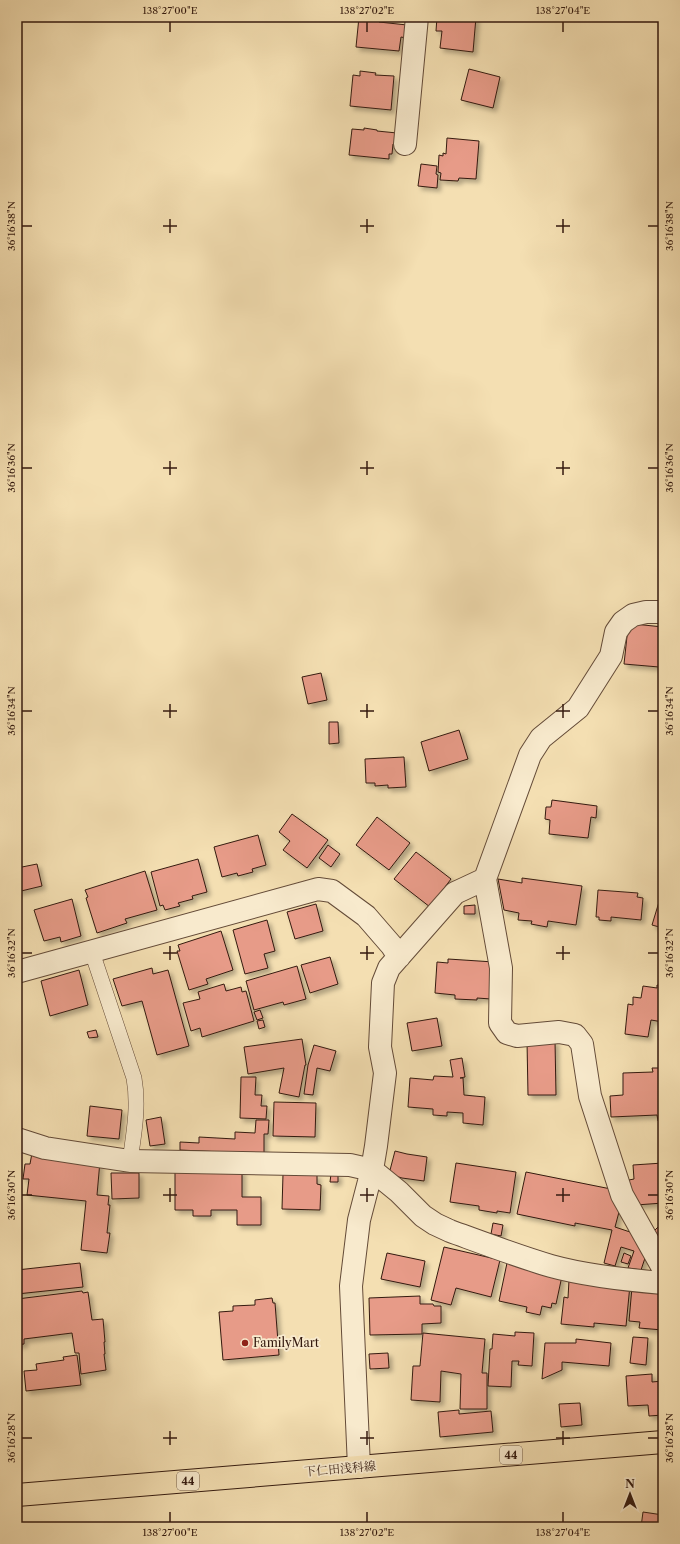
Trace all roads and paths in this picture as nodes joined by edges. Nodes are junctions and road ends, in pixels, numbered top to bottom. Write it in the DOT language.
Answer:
graph roads {
  1 [pos="417,17"];
  2 [pos="405,144"];
  3 [pos="663,612"];
  4 [pos="485,879"];
  5 [pos="92,952"];
  6 [pos="399,957"];
  7 [pos="17,972"];
  8 [pos="17,1139"];
  9 [pos="130,1160"];
  10 [pos="372,1170"];
  11 [pos="663,1268"];
  12 [pos="663,1283"];
  13 [pos="663,1442"];
  14 [pos="359,1467"];
  15 [pos="17,1495"];
  1 -- 2 [label="street"];
  3 -- 4 [label="street"];
  4 -- 6 [label="street"];
  4 -- 11 [label="street"];
  5 -- 6 [label="street"];
  5 -- 7 [label="street"];
  5 -- 9 [label="lane"];
  6 -- 10 [label="street"];
  8 -- 9 [label="street"];
  9 -- 10 [label="street"];
  10 -- 12 [label="street"];
  10 -- 14 [label="street"];
  13 -- 14 [label="main road, 下仁田浅科線 / 44"];
  14 -- 15 [label="main road, 下仁田浅科線 / 44"];
}
